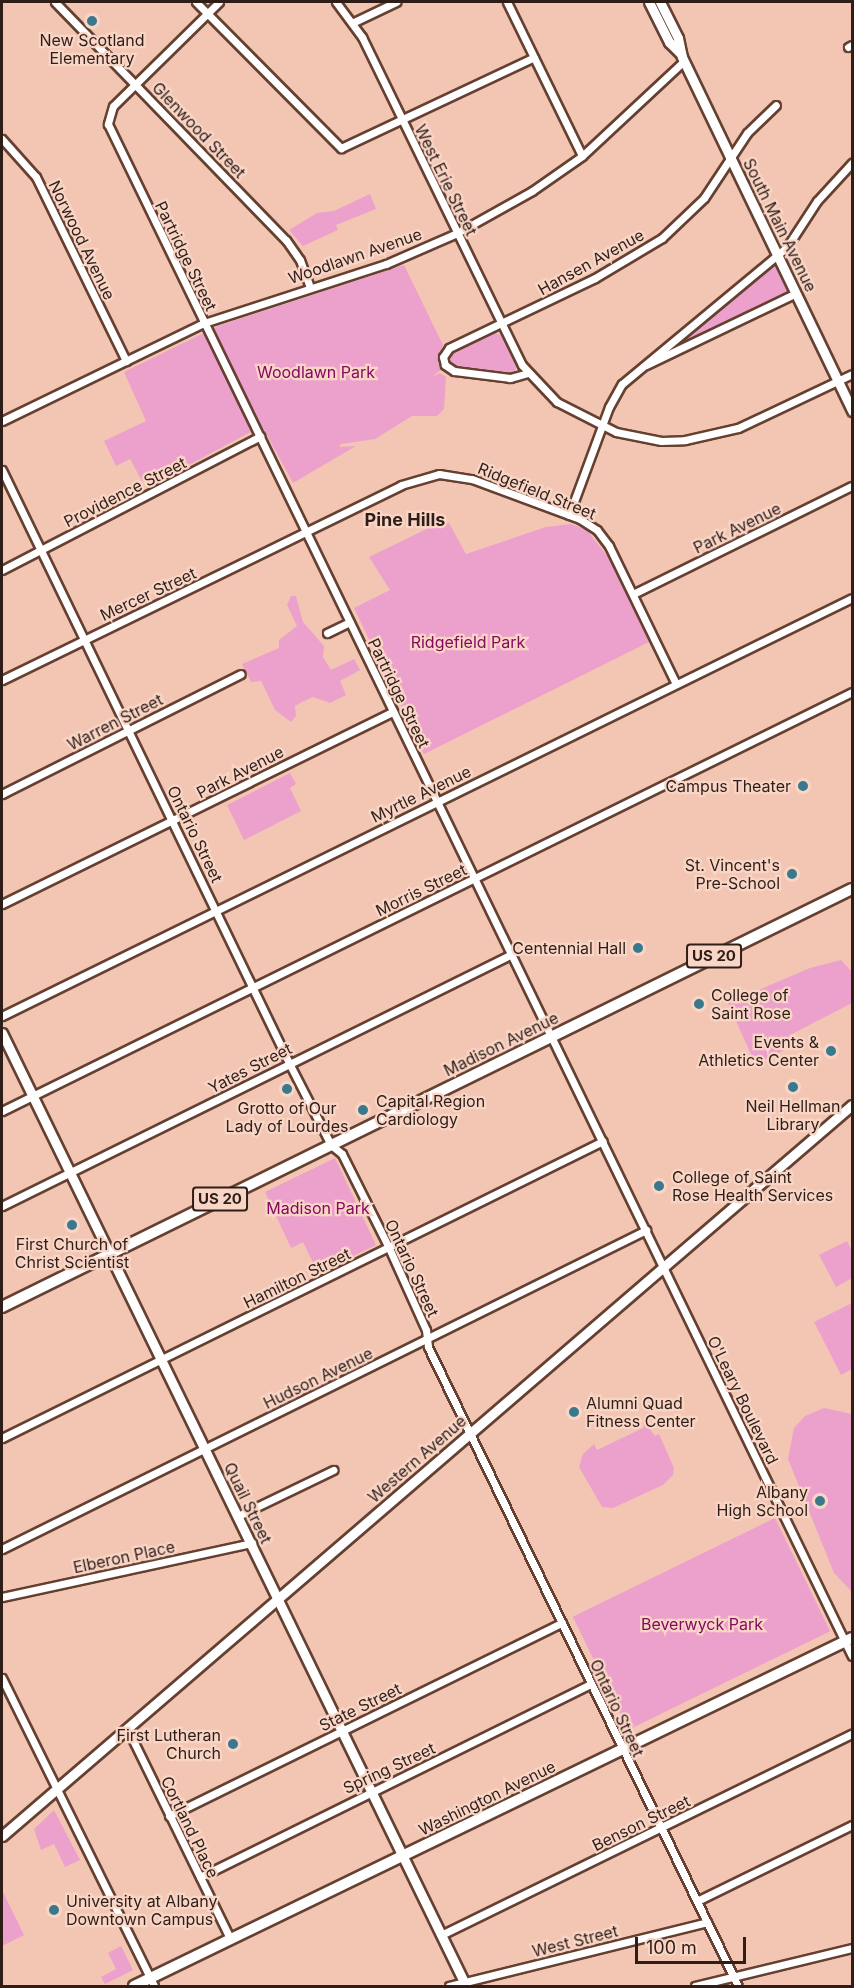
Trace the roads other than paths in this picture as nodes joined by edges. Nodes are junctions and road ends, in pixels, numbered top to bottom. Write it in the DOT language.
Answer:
graph roads {
  1 [pos="55,2"];
  2 [pos="196,2"];
  3 [pos="219,2"];
  4 [pos="336,2"];
  5 [pos="396,2"];
  6 [pos="507,2"];
  7 [pos="649,2"];
  8 [pos="660,2"];
  9 [pos="207,13"];
  10 [pos="354,22"];
  11 [pos="534,57"];
  12 [pos="682,57"];
  13 [pos="135,84"];
  14 [pos="776,105"];
  15 [pos="402,121"];
  16 [pos="2,139"];
  17 [pos="582,156"];
  18 [pos="731,160"];
  19 [pos="852,163"];
  20 [pos="457,233"];
  21 [pos="778,254"];
  22 [pos="310,287"];
  23 [pos="796,293"];
  24 [pos="204,323"];
  25 [pos="502,323"];
  26 [pos="126,361"];
  27 [pos="638,369"];
  28 [pos="528,373"];
  29 [pos="852,374"];
  30 [pos="838,380"];
  31 [pos="852,411"];
  32 [pos="2,421"];
  33 [pos="601,427"];
  34 [pos="260,436"];
  35 [pos="2,470"];
  36 [pos="852,486"];
  37 [pos="569,515"];
  38 [pos="306,533"];
  39 [pos="40,551"];
  40 [pos="2,570"];
  41 [pos="633,594"];
  42 [pos="852,598"];
  43 [pos="350,622"];
  44 [pos="327,633"];
  45 [pos="85,639"];
  46 [pos="241,674"];
  47 [pos="2,680"];
  48 [pos="676,684"];
  49 [pos="852,692"];
  50 [pos="393,712"];
  51 [pos="130,731"];
  52 [pos="2,794"];
  53 [pos="437,802"];
  54 [pos="173,821"];
  55 [pos="474,879"];
  56 [pos="852,888"];
  57 [pos="2,904"];
  58 [pos="216,909"];
  59 [pos="512,954"];
  60 [pos="252,989"];
  61 [pos="2,1016"];
  62 [pos="2,1034"];
  63 [pos="552,1036"];
  64 [pos="289,1063"];
  65 [pos="33,1095"];
  66 [pos="852,1105"];
  67 [pos="2,1111"];
  68 [pos="603,1141"];
  69 [pos="331,1145"];
  70 [pos="70,1173"];
  71 [pos="2,1206"];
  72 [pos="646,1230"];
  73 [pos="389,1248"];
  74 [pos="110,1253"];
  75 [pos="663,1268"];
  76 [pos="2,1307"];
  77 [pos="427,1339"];
  78 [pos="162,1359"];
  79 [pos="470,1434"];
  80 [pos="2,1438"];
  81 [pos="205,1449"];
  82 [pos="333,1470"];
  83 [pos="238,1516"];
  84 [pos="252,1543"];
  85 [pos="2,1549"];
  86 [pos="2,1597"];
  87 [pos="278,1598"];
  88 [pos="562,1623"];
  89 [pos="849,1640"];
  90 [pos="852,1656"];
  91 [pos="2,1678"];
  92 [pos="591,1684"];
  93 [pos="127,1728"];
  94 [pos="342,1731"];
  95 [pos="852,1734"];
  96 [pos="622,1750"];
  97 [pos="55,1790"];
  98 [pos="372,1790"];
  99 [pos="169,1816"];
  100 [pos="852,1825"];
  101 [pos="663,1828"];
  102 [pos="2,1836"];
  103 [pos="403,1856"];
  104 [pos="200,1877"];
  105 [pos="697,1901"];
  106 [pos="707,1922"];
  107 [pos="441,1935"];
  108 [pos="230,1938"];
  109 [pos="852,1948"];
  110 [pos="733,1977"];
  111 [pos="152,1983"];
  112 [pos="465,1985"];
  113 [pos="134,1986"];
  114 [pos="448,1986"];
  115 [pos="695,1986"];
  116 [pos="738,1986"];
  1 -- 13 [label="street, Glenwood Street"];
  2 -- 9 [label="street"];
  3 -- 9 [label="street"];
  4 -- 10 [label="street, West Erie Street"];
  5 -- 10 [label="street"];
  6 -- 11 [label="street"];
  7 -- 12 [label="street, South Main Avenue"];
  8 -- 12 [label="street, South Main Avenue"];
  9 -- 13 [label="street"];
  9 -- 15 [label="street"];
  10 -- 15 [label="street, West Erie Street"];
  11 -- 15 [label="street"];
  11 -- 17 [label="street"];
  12 -- 17 [label="street, Woodlawn Avenue"];
  12 -- 18 [label="street, South Main Avenue"];
  13 -- 22 [label="street, Glenwood Street"];
  13 -- 24 [label="street, Partridge Street"];
  14 -- 18 [label="street, Hansen Avenue"];
  15 -- 20 [label="street, West Erie Street"];
  16 -- 26 [label="street, Norwood Avenue"];
  17 -- 20 [label="street, Woodlawn Avenue"];
  18 -- 21 [label="street, South Main Avenue"];
  18 -- 25 [label="street, Hansen Avenue"];
  19 -- 21 [label="street"];
  20 -- 22 [label="street, Woodlawn Avenue"];
  20 -- 25 [label="street, West Erie Street"];
  21 -- 23 [label="street, South Main Avenue"];
  21 -- 27 [label="street"];
  22 -- 24 [label="street, Woodlawn Avenue"];
  23 -- 27 [label="street"];
  23 -- 30 [label="street, South Main Avenue"];
  24 -- 26 [label="street, Woodlawn Avenue"];
  24 -- 34 [label="street, Partridge Street"];
  25 -- 28 [label="street, West Erie Street"];
  25 -- 28 [label="street"];
  26 -- 32 [label="street, Woodlawn Avenue"];
  27 -- 33 [label="street"];
  28 -- 33 [label="street, West Erie Street"];
  29 -- 30 [label="street, West Erie Street"];
  30 -- 31 [label="street, South Main Avenue"];
  30 -- 33 [label="street, West Erie Street"];
  33 -- 37 [label="street"];
  34 -- 38 [label="street, Partridge Street"];
  34 -- 39 [label="street, Providence Street"];
  35 -- 39 [label="street, Ontario Street"];
  36 -- 41 [label="street, Park Avenue"];
  37 -- 38 [label="street, Ridgefield Street"];
  37 -- 41 [label="street, Ridgefield Street"];
  38 -- 43 [label="street, Partridge Street"];
  38 -- 45 [label="street, Mercer Street"];
  39 -- 40 [label="street, Providence Street"];
  39 -- 45 [label="street, Ontario Street"];
  41 -- 48 [label="street, Ridgefield Street"];
  42 -- 48 [label="street, Myrtle Avenue"];
  43 -- 44 [label="street"];
  43 -- 50 [label="street, Partridge Street"];
  45 -- 47 [label="street, Mercer Street"];
  45 -- 51 [label="street, Ontario Street"];
  46 -- 51 [label="street, Warren Street"];
  48 -- 53 [label="street, Myrtle Avenue"];
  49 -- 55 [label="street, Morris Street"];
  50 -- 53 [label="street, Partridge Street"];
  50 -- 54 [label="street, Park Avenue"];
  51 -- 52 [label="street, Warren Street"];
  51 -- 54 [label="street, Ontario Street"];
  53 -- 55 [label="street, Partridge Street"];
  53 -- 58 [label="street, Myrtle Avenue"];
  54 -- 57 [label="street, Park Avenue"];
  54 -- 58 [label="street, Ontario Street"];
  55 -- 59 [label="street, Partridge Street"];
  55 -- 60 [label="street, Morris Street"];
  56 -- 63 [label="main road, Madison Avenue / US 20"];
  58 -- 60 [label="street, Ontario Street"];
  58 -- 61 [label="street, Myrtle Avenue"];
  59 -- 63 [label="street, Partridge Street"];
  59 -- 64 [label="street, Yates Street"];
  60 -- 64 [label="street, Ontario Street"];
  60 -- 65 [label="street, Morris Street"];
  62 -- 65 [label="street, Quail Street"];
  63 -- 68 [label="street, Partridge Street"];
  63 -- 69 [label="main road, Madison Avenue / US 20"];
  64 -- 69 [label="street, Ontario Street"];
  64 -- 70 [label="street, Yates Street"];
  65 -- 67 [label="street, Morris Street"];
  65 -- 70 [label="street, Quail Street"];
  66 -- 75 [label="street, Western Avenue"];
  68 -- 72 [label="street, Partridge Street"];
  68 -- 73 [label="street, Hamilton Street"];
  69 -- 73 [label="street, Ontario Street"];
  69 -- 74 [label="main road, Madison Avenue / US 20"];
  70 -- 71 [label="street, Yates Street"];
  70 -- 74 [label="street, Quail Street"];
  72 -- 75 [label="street, Partridge Street"];
  72 -- 77 [label="street, Hudson Avenue"];
  73 -- 77 [label="street, Ontario Street"];
  73 -- 78 [label="street, Hamilton Street"];
  74 -- 76 [label="main road, Madison Avenue / US 20"];
  74 -- 78 [label="street, Quail Street"];
  75 -- 79 [label="street, Western Avenue"];
  75 -- 89 [label="street, O'Leary Boulevard"];
  77 -- 79 [label="street, Ontario Street"];
  77 -- 81 [label="street, Hudson Avenue"];
  78 -- 80 [label="street, Hamilton Street"];
  78 -- 81 [label="street, Quail Street"];
  79 -- 87 [label="street, Western Avenue"];
  79 -- 88 [label="street, Ontario Street"];
  81 -- 83 [label="street, Quail Street"];
  81 -- 85 [label="street, Hudson Avenue"];
  82 -- 83 [label="street"];
  83 -- 84 [label="street, Quail Street"];
  84 -- 86 [label="street, Elberon Place"];
  84 -- 87 [label="street, Quail Street"];
  87 -- 93 [label="street, Western Avenue"];
  87 -- 94 [label="street, Quail Street"];
  88 -- 92 [label="street, Ontario Street"];
  88 -- 94 [label="street, State Street"];
  89 -- 90 [label="street"];
  89 -- 96 [label="main road, Washington Avenue"];
  91 -- 97 [label="street"];
  92 -- 96 [label="street, Ontario Street"];
  92 -- 98 [label="street, Spring Street"];
  93 -- 97 [label="street, Western Avenue"];
  93 -- 99 [label="street, Cortland Place"];
  94 -- 98 [label="street, Quail Street"];
  94 -- 99 [label="street, State Street"];
  95 -- 101 [label="street, Benson Street"];
  96 -- 101 [label="street, Ontario Street"];
  96 -- 103 [label="main road, Washington Avenue"];
  97 -- 102 [label="street, Western Avenue"];
  97 -- 111 [label="street"];
  98 -- 103 [label="street, Quail Street"];
  98 -- 104 [label="street, Spring Street"];
  99 -- 104 [label="street, Cortland Place"];
  100 -- 105 [label="street"];
  101 -- 105 [label="street, Ontario Street"];
  101 -- 107 [label="street, Benson Street"];
  103 -- 107 [label="street, Quail Street"];
  103 -- 108 [label="main road, Washington Avenue"];
  104 -- 108 [label="street, Cortland Place"];
  105 -- 106 [label="street, Ontario Street"];
  106 -- 110 [label="street, Ontario Street"];
  106 -- 112 [label="street, West Street"];
  107 -- 112 [label="street, Quail Street"];
  108 -- 111 [label="main road, Washington Avenue"];
  109 -- 110 [label="street"];
  110 -- 115 [label="street"];
  110 -- 116 [label="street, Ontario Street"];
  111 -- 113 [label="main road, Washington Avenue"];
  112 -- 114 [label="street, West Street"];
}
